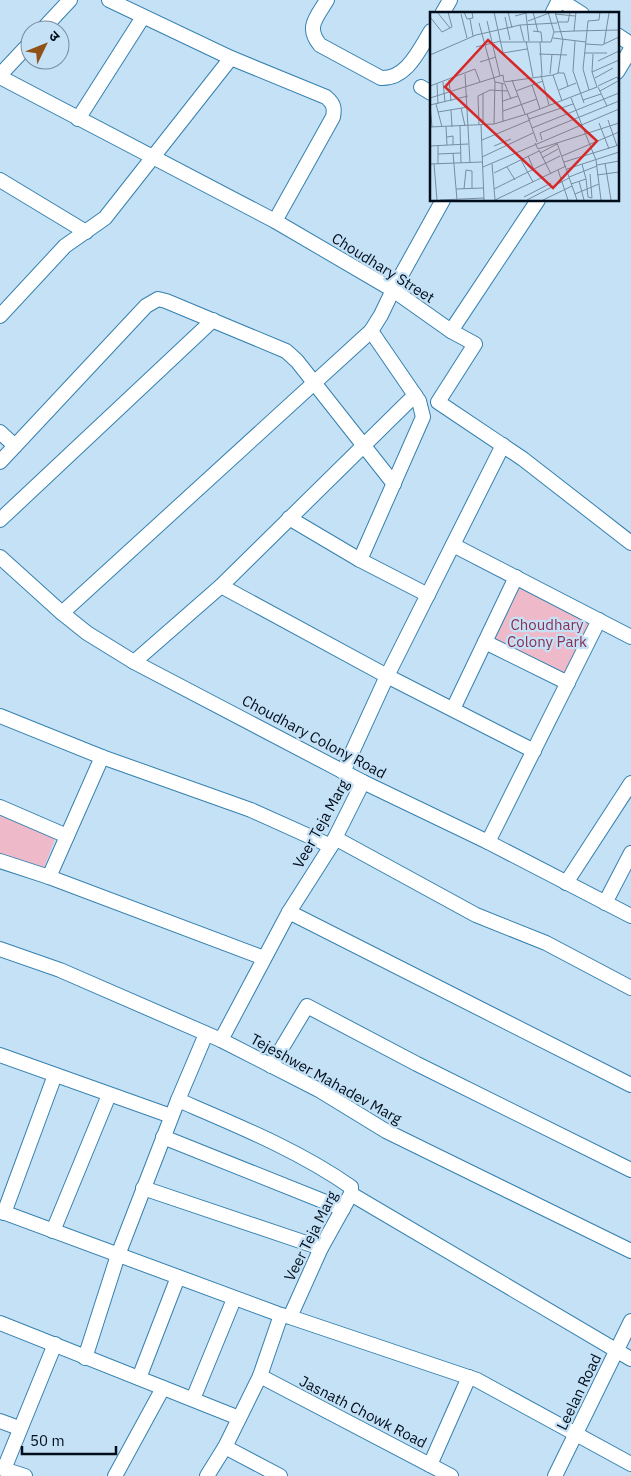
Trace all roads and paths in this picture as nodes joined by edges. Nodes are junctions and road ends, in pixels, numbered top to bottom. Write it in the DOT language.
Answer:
graph roads {
  1 [pos="70,0"];
  2 [pos="109,0"];
  3 [pos="327,0"];
  4 [pos="450,0"];
  5 [pos="560,0"];
  6 [pos="443,12"];
  7 [pos="553,12"];
  8 [pos="579,12"];
  9 [pos="143,17"];
  10 [pos="51,20"];
  11 [pos="430,32"];
  12 [pos="618,36"];
  13 [pos="631,44"];
  14 [pos="631,49"];
  15 [pos="20,54"];
  16 [pos="231,58"];
  17 [pos="618,70"];
  18 [pos="0,76"];
  19 [pos="78,119"];
  20 [pos="154,157"];
  21 [pos="0,180"];
  22 [pos="442,201"];
  23 [pos="537,201"];
  24 [pos="275,221"];
  25 [pos="86,232"];
  26 [pos="393,290"];
  27 [pos="2,311"];
  28 [pos="213,320"];
  29 [pos="370,331"];
  30 [pos="451,332"];
  31 [pos="314,383"];
  32 [pos="415,395"];
  33 [pos="0,432"];
  34 [pos="365,444"];
  35 [pos="503,445"];
  36 [pos="15,446"];
  37 [pos="0,462"];
  38 [pos="394,484"];
  39 [pos="289,518"];
  40 [pos="0,520"];
  41 [pos="631,543"];
  42 [pos="453,544"];
  43 [pos="0,557"];
  44 [pos="360,560"];
  45 [pos="516,577"];
  46 [pos="220,586"];
  47 [pos="428,594"];
  48 [pos="62,614"];
  49 [pos="599,620"];
  50 [pos="631,637"];
  51 [pos="485,642"];
  52 [pos="134,662"];
  53 [pos="388,676"];
  54 [pos="568,683"];
  55 [pos="453,709"];
  56 [pos="0,716"];
  57 [pos="534,751"];
  58 [pos="102,757"];
  59 [pos="343,772"];
  60 [pos="363,782"];
  61 [pos="631,783"];
  62 [pos="0,807"];
  63 [pos="67,836"];
  64 [pos="333,842"];
  65 [pos="488,842"];
  66 [pos="631,853"];
  67 [pos="0,861"];
  68 [pos="49,877"];
  69 [pos="566,882"];
  70 [pos="606,903"];
  71 [pos="289,912"];
  72 [pos="631,916"];
  73 [pos="0,949"];
  74 [pos="264,958"];
  75 [pos="631,988"];
  76 [pos="206,1034"];
  77 [pos="221,1040"];
  78 [pos="0,1055"];
  79 [pos="272,1066"];
  80 [pos="55,1075"];
  81 [pos="631,1085"];
  82 [pos="109,1094"];
  83 [pos="178,1100"];
  84 [pos="171,1116"];
  85 [pos="163,1137"];
  86 [pos="631,1170"];
  87 [pos="143,1188"];
  88 [pos="351,1194"];
  89 [pos="343,1209"];
  90 [pos="2,1212"];
  91 [pos="53,1231"];
  92 [pos="321,1248"];
  93 [pos="631,1251"];
  94 [pos="118,1256"];
  95 [pos="178,1278"];
  96 [pos="234,1299"];
  97 [pos="286,1316"];
  98 [pos="631,1321"];
  99 [pos="0,1323"];
  100 [pos="55,1344"];
  101 [pos="616,1351"];
  102 [pos="85,1358"];
  103 [pos="631,1359"];
  104 [pos="260,1376"];
  105 [pos="469,1377"];
  106 [pos="139,1378"];
  107 [pos="163,1388"];
  108 [pos="193,1399"];
  109 [pos="239,1418"];
  110 [pos="0,1421"];
  111 [pos="18,1428"];
  112 [pos="577,1434"];
  113 [pos="225,1447"];
  114 [pos="631,1464"];
  115 [pos="430,1465"];
  116 [pos="2,1468"];
  117 [pos="25,1476"];
  118 [pos="115,1476"];
  119 [pos="207,1476"];
  120 [pos="280,1476"];
  121 [pos="451,1476"];
  122 [pos="555,1476"];
  1 -- 10 [label="street"];
  2 -- 9 [label="street"];
  3 -- 11 [label="street"];
  4 -- 6 [label="street"];
  5 -- 7 [label="street"];
  5 -- 8 [label="street"];
  9 -- 16 [label="street"];
  9 -- 19 [label="street"];
  12 -- 13 [label="street"];
  14 -- 17 [label="street"];
  15 -- 18 [label="street"];
  16 -- 20 [label="street"];
  16 -- 24 [label="street"];
  18 -- 19 [label="street, Choudhary Street"];
  19 -- 20 [label="street, Choudhary Street"];
  20 -- 24 [label="street, Choudhary Street"];
  20 -- 25 [label="street"];
  21 -- 25 [label="street"];
  22 -- 26 [label="street"];
  23 -- 30 [label="street"];
  24 -- 26 [label="street, Choudhary Street"];
  25 -- 27 [label="street"];
  26 -- 29 [label="street"];
  26 -- 30 [label="street, Choudhary Street"];
  28 -- 31 [label="street"];
  28 -- 36 [label="street"];
  28 -- 40 [label="street"];
  29 -- 31 [label="street"];
  29 -- 32 [label="street"];
  30 -- 35 [label="street, Choudhary Street"];
  31 -- 34 [label="street"];
  31 -- 48 [label="street"];
  32 -- 34 [label="street"];
  32 -- 38 [label="street"];
  33 -- 36 [label="street"];
  34 -- 38 [label="street"];
  34 -- 39 [label="street"];
  35 -- 41 [label="street, Choudhary Street"];
  35 -- 42 [label="street"];
  36 -- 37 [label="street"];
  38 -- 44 [label="street"];
  39 -- 44 [label="street"];
  39 -- 46 [label="street"];
  42 -- 45 [label="street"];
  42 -- 47 [label="street"];
  43 -- 48 [label="street, Choudhary Colony Road"];
  44 -- 47 [label="street"];
  45 -- 49 [label="street"];
  45 -- 51 [label="street"];
  46 -- 52 [label="street"];
  46 -- 53 [label="street"];
  47 -- 53 [label="street"];
  48 -- 52 [label="street, Choudhary Colony Road"];
  49 -- 50 [label="street"];
  49 -- 54 [label="street"];
  51 -- 54 [label="street"];
  51 -- 55 [label="street"];
  52 -- 59 [label="street, Choudhary Colony Road"];
  53 -- 55 [label="street"];
  53 -- 59 [label="street"];
  54 -- 57 [label="street"];
  55 -- 57 [label="street"];
  56 -- 58 [label="street"];
  57 -- 65 [label="street"];
  58 -- 63 [label="street"];
  58 -- 64 [label="street"];
  59 -- 60 [label="street, Choudhary Colony Road"];
  60 -- 64 [label="street, Veer Teja Marg"];
  60 -- 65 [label="street, Choudhary Colony Road"];
  61 -- 69 [label="street"];
  62 -- 63 [label="street"];
  63 -- 68 [label="street"];
  64 -- 71 [label="street, Veer Teja Marg"];
  64 -- 75 [label="street"];
  65 -- 69 [label="street, Choudhary Colony Road"];
  66 -- 70 [label="street"];
  67 -- 68 [label="street"];
  68 -- 74 [label="street"];
  69 -- 70 [label="street, Choudhary Colony Road"];
  70 -- 72 [label="street, Choudhary Colony Road"];
  71 -- 74 [label="street, Veer Teja Marg"];
  71 -- 81 [label="street"];
  73 -- 76 [label="street, Tejeshwer Mahadev Marg"];
  74 -- 77 [label="street, Veer Teja Marg"];
  76 -- 77 [label="street, Tejeshwer Mahadev Marg"];
  76 -- 83 [label="street"];
  77 -- 79 [label="street, Tejeshwer Mahadev Marg"];
  78 -- 80 [label="street"];
  79 -- 86 [label="street"];
  79 -- 93 [label="street, Tejeshwer Mahadev Marg"];
  80 -- 82 [label="street"];
  80 -- 90 [label="street"];
  82 -- 84 [label="street"];
  82 -- 91 [label="street"];
  83 -- 84 [label="street"];
  83 -- 88 [label="street, Veer Teja Marg"];
  84 -- 85 [label="street"];
  85 -- 87 [label="street"];
  85 -- 89 [label="street"];
  87 -- 92 [label="street"];
  87 -- 94 [label="street"];
  88 -- 89 [label="street, Veer Teja Marg"];
  88 -- 101 [label="street"];
  89 -- 92 [label="street, Veer Teja Marg"];
  90 -- 91 [label="street"];
  91 -- 94 [label="street"];
  92 -- 97 [label="street, Veer Teja Marg"];
  94 -- 95 [label="street"];
  94 -- 102 [label="street"];
  95 -- 96 [label="street"];
  95 -- 106 [label="street"];
  96 -- 97 [label="street"];
  96 -- 108 [label="street"];
  97 -- 104 [label="street, Veer Teja Marg"];
  97 -- 105 [label="street"];
  98 -- 101 [label="street, Leelan Road"];
  99 -- 100 [label="street"];
  100 -- 102 [label="street"];
  100 -- 111 [label="street"];
  101 -- 103 [label="street"];
  101 -- 112 [label="street, Leelan Road"];
  102 -- 106 [label="street"];
  104 -- 109 [label="street, Veer Teja Marg"];
  104 -- 115 [label="street, Jasnath Chowk Road"];
  105 -- 112 [label="street"];
  105 -- 115 [label="street"];
  106 -- 107 [label="street"];
  107 -- 108 [label="street"];
  107 -- 118 [label="street"];
  108 -- 109 [label="street"];
  109 -- 113 [label="street, Veer Teja Marg"];
  110 -- 111 [label="street"];
  111 -- 116 [label="street"];
  112 -- 114 [label="street"];
  112 -- 122 [label="street, Leelan Road"];
  113 -- 119 [label="street, Veer Teja Marg"];
  113 -- 120 [label="street"];
  115 -- 121 [label="street, Jasnath Chowk Road"];
  116 -- 117 [label="street"];
}
